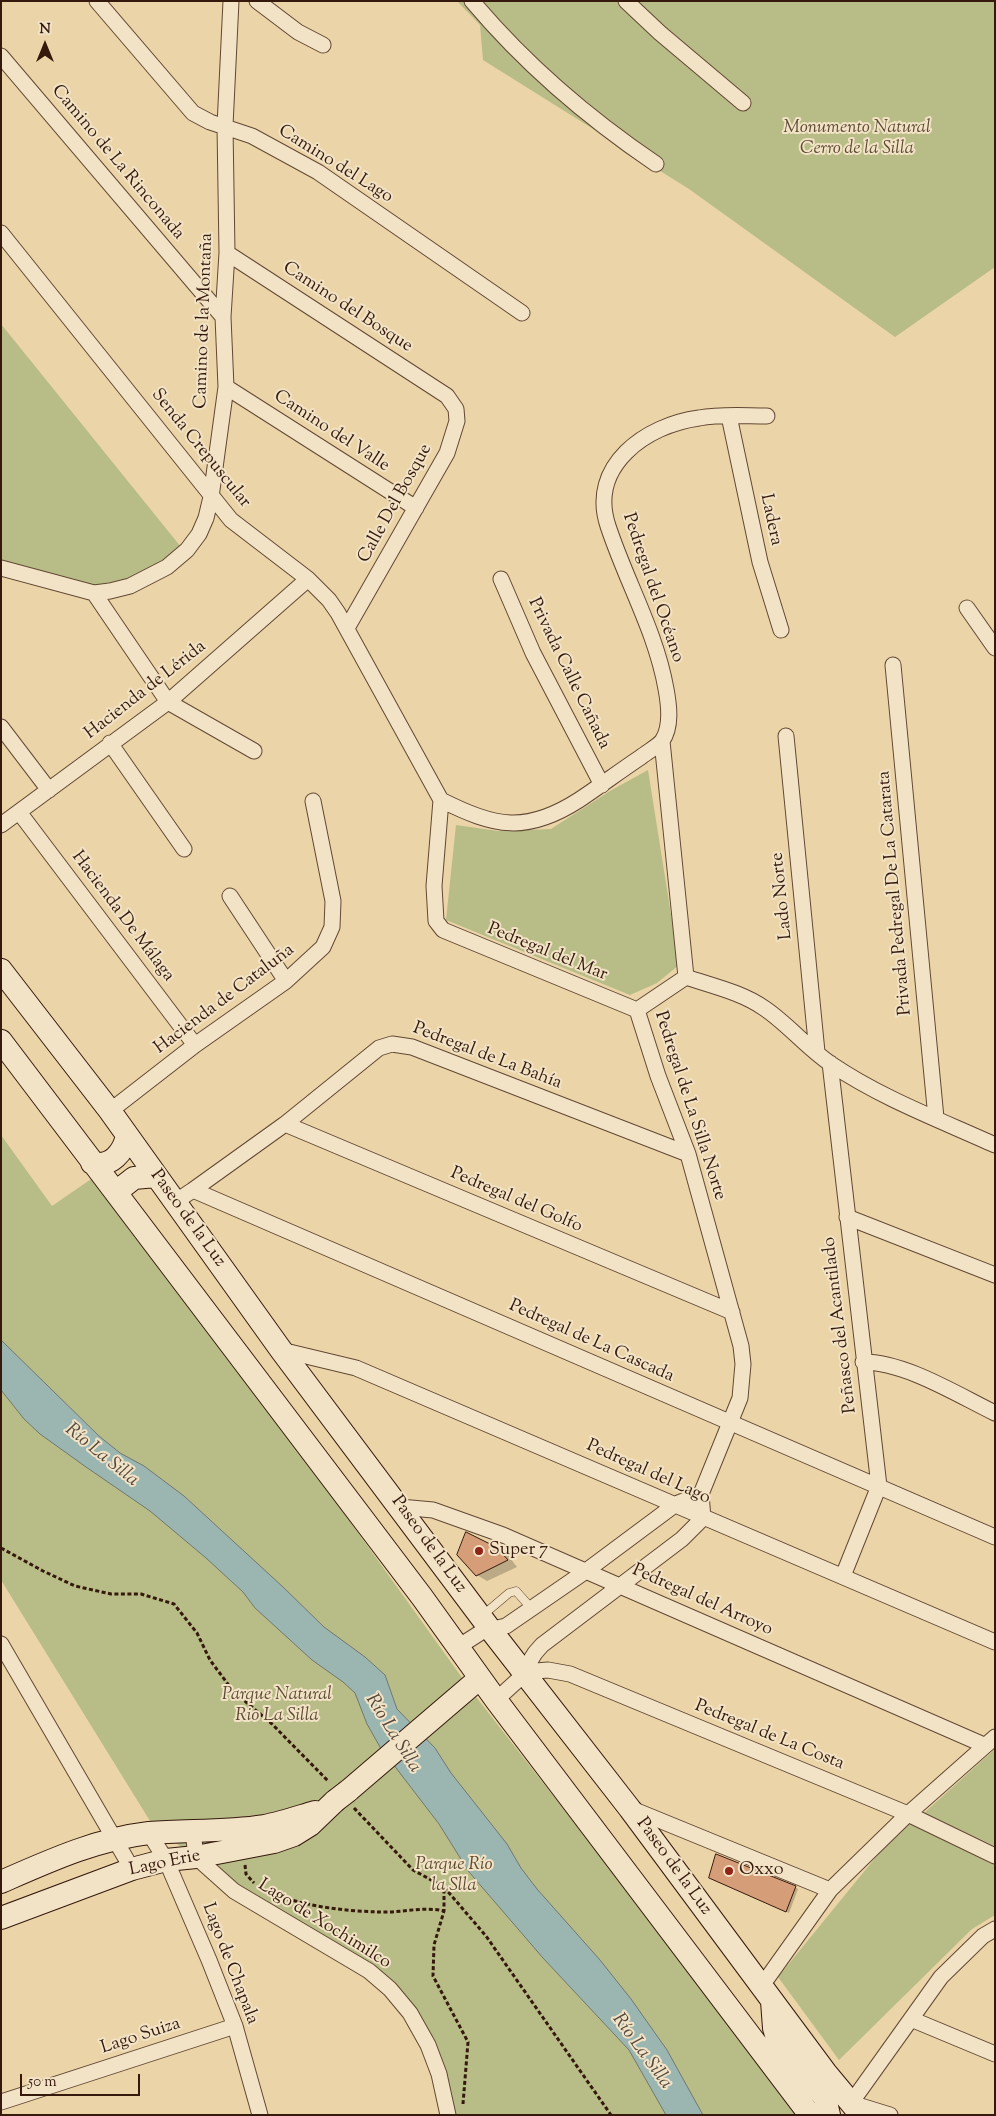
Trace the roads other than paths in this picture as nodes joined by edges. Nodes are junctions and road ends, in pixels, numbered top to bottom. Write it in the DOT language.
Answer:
graph roads {
  1 [pos="97,1"];
  2 [pos="257,1"];
  3 [pos="472,1"];
  4 [pos="626,1"];
  5 [pos="230,3"];
  6 [pos="323,46"];
  7 [pos="1,56"];
  8 [pos="743,103"];
  9 [pos="225,126"];
  10 [pos="656,164"];
  11 [pos="1,233"];
  12 [pos="227,252"];
  13 [pos="522,313"];
  14 [pos="223,317"];
  15 [pos="226,387"];
  16 [pos="447,396"];
  17 [pos="729,416"];
  18 [pos="767,416"];
  19 [pos="211,498"];
  20 [pos="416,508"];
  21 [pos="1,568"];
  22 [pos="501,579"];
  23 [pos="308,580"];
  24 [pos="94,592"];
  25 [pos="967,608"];
  26 [pos="347,628"];
  27 [pos="781,630"];
  28 [pos="995,648"];
  29 [pos="893,665"];
  30 [pos="168,702"];
  31 [pos="1,727"];
  32 [pos="786,736"];
  33 [pos="662,741"];
  34 [pos="110,743"];
  35 [pos="254,751"];
  36 [pos="602,785"];
  37 [pos="49,790"];
  38 [pos="441,800"];
  39 [pos="312,802"];
  40 [pos="19,812"];
  41 [pos="1,825"];
  42 [pos="184,849"];
  43 [pos="230,896"];
  44 [pos="1,970"];
  45 [pos="686,978"];
  46 [pos="286,981"];
  47 [pos="637,1010"];
  48 [pos="1,1041"];
  49 [pos="195,1045"];
  50 [pos="816,1052"];
  51 [pos="830,1063"];
  52 [pos="110,1111"];
  53 [pos="936,1118"];
  54 [pos="284,1124"];
  55 [pos="127,1135"];
  56 [pos="995,1145"];
  57 [pos="688,1154"];
  58 [pos="92,1163"];
  59 [pos="156,1176"];
  60 [pos="116,1192"];
  61 [pos="184,1196"];
  62 [pos="847,1217"];
  63 [pos="995,1275"];
  64 [pos="732,1312"];
  65 [pos="281,1350"];
  66 [pos="863,1362"];
  67 [pos="995,1412"];
  68 [pos="730,1423"];
  69 [pos="878,1486"];
  70 [pos="701,1494"];
  71 [pos="676,1504"];
  72 [pos="400,1507"];
  73 [pos="703,1518"];
  74 [pos="995,1537"];
  75 [pos="586,1571"];
  76 [pos="843,1576"];
  77 [pos="621,1586"];
  78 [pos="532,1610"];
  79 [pos="486,1623"];
  80 [pos="995,1642"];
  81 [pos="1,1644"];
  82 [pos="458,1647"];
  83 [pos="524,1672"];
  84 [pos="474,1682"];
  85 [pos="496,1700"];
  86 [pos="989,1741"];
  87 [pos="342,1796"];
  88 [pos="630,1809"];
  89 [pos="908,1814"];
  90 [pos="192,1832"];
  91 [pos="149,1833"];
  92 [pos="115,1840"];
  93 [pos="995,1856"];
  94 [pos="196,1857"];
  95 [pos="166,1860"];
  96 [pos="132,1869"];
  97 [pos="1,1882"];
  98 [pos="830,1890"];
  99 [pos="1,1918"];
  100 [pos="991,1935"];
  101 [pos="766,1994"];
  102 [pos="911,2019"];
  103 [pos="235,2026"];
  104 [pos="995,2054"];
  105 [pos="1,2102"];
  106 [pos="856,2109"];
  107 [pos="260,2115"];
  108 [pos="448,2115"];
  109 [pos="810,2115"];
  110 [pos="829,2115"];
  111 [pos="890,2115"];
  1 -- 9 [label="street, Camino del Lago"];
  2 -- 6 [label="street"];
  3 -- 10 [label="street"];
  4 -- 8 [label="street"];
  5 -- 9 [label="street, Camino de la Montaña"];
  7 -- 14 [label="street, Camino de La Rinconada"];
  9 -- 12 [label="street, Camino de la Montaña"];
  9 -- 13 [label="street, Camino del Lago"];
  11 -- 19 [label="street, Senda Crepuscular"];
  12 -- 14 [label="street, Camino de la Montaña"];
  12 -- 16 [label="street, Camino del Bosque"];
  14 -- 15 [label="street, Camino de la Montaña"];
  15 -- 19 [label="street, Camino de la Montaña"];
  15 -- 20 [label="street, Camino del Valle"];
  16 -- 20 [label="street, Calle Del Bosque"];
  17 -- 18 [label="street, Pedregal del Océano"];
  17 -- 27 [label="street, Ladera"];
  17 -- 33 [label="street, Pedregal del Océano"];
  19 -- 23 [label="street, Senda Crepuscular"];
  19 -- 24 [label="street, Camino de la Montaña"];
  20 -- 26 [label="street, Calle Del Bosque"];
  21 -- 24 [label="street, Camino de la Montaña"];
  22 -- 36 [label="street, Privada Calle Cañada"];
  23 -- 26 [label="street, Senda Crepuscular"];
  23 -- 30 [label="street, Hacienda de Lérida"];
  24 -- 30 [label="street"];
  25 -- 28 [label="street"];
  26 -- 38 [label="street, Senda Crepuscular"];
  29 -- 53 [label="street, Privada Pedregal De La Catarata"];
  30 -- 34 [label="street, Hacienda de Lérida"];
  30 -- 35 [label="street"];
  31 -- 37 [label="street"];
  32 -- 50 [label="street, Lado Norte"];
  33 -- 36 [label="street"];
  33 -- 45 [label="street, Pedregal del Océano"];
  34 -- 37 [label="street, Hacienda de Lérida"];
  34 -- 42 [label="street"];
  36 -- 38 [label="street"];
  37 -- 40 [label="street, Hacienda de Lérida"];
  38 -- 47 [label="street, Pedregal del Mar"];
  39 -- 46 [label="street, Hacienda de Cataluña"];
  40 -- 41 [label="street, Hacienda de Lérida"];
  40 -- 49 [label="street, Hacienda De Málaga"];
  43 -- 46 [label="street"];
  44 -- 52 [label="street, Paseo de la Luz"];
  45 -- 47 [label="street, Pedregal de La Silla Norte"];
  45 -- 50 [label="street"];
  46 -- 49 [label="street, Hacienda de Cataluña"];
  47 -- 57 [label="street, Pedregal de La Silla Norte"];
  48 -- 58 [label="street, Paseo de la Luz"];
  49 -- 52 [label="street, Hacienda de Cataluña"];
  50 -- 51 [label="street"];
  51 -- 53 [label="street"];
  51 -- 62 [label="street, Peñasco del Acantilado"];
  52 -- 55 [label="street, Paseo de la Luz"];
  53 -- 56 [label="street"];
  54 -- 57 [label="street, Pedregal de La Bahía"];
  54 -- 61 [label="street, Pedregal de La Bahía"];
  54 -- 64 [label="street, Pedregal del Golfo"];
  55 -- 58 [label="street"];
  55 -- 59 [label="street, Paseo de la Luz"];
  57 -- 64 [label="street, Pedregal de La Silla Norte"];
  58 -- 60 [label="street, Paseo de la Luz"];
  59 -- 60 [label="street"];
  59 -- 61 [label="street, Paseo de la Luz"];
  60 -- 82 [label="street, Paseo de la Luz"];
  61 -- 65 [label="street, Paseo de la Luz"];
  61 -- 68 [label="street, Pedregal de La Cascada"];
  62 -- 63 [label="street"];
  62 -- 66 [label="street, Peñasco del Acantilado"];
  64 -- 68 [label="street, Pedregal de La Silla Norte"];
  65 -- 71 [label="street, Pedregal del Lago"];
  65 -- 72 [label="street, Paseo de la Luz"];
  66 -- 67 [label="street"];
  66 -- 69 [label="street, Peñasco del Acantilado"];
  68 -- 69 [label="street, Pedregal de La Cascada"];
  68 -- 70 [label="street, Pedregal de La Silla Norte"];
  69 -- 74 [label="street, Pedregal de La Cascada"];
  69 -- 76 [label="street, Peñasco del Acantilado"];
  70 -- 71 [label="street"];
  70 -- 73 [label="street, Pedregal de La Silla Norte"];
  71 -- 73 [label="street, Pedregal del Lago"];
  71 -- 75 [label="street"];
  72 -- 75 [label="street, Pedregal del Arroyo"];
  72 -- 79 [label="street, Paseo de la Luz"];
  73 -- 76 [label="street, Pedregal del Lago"];
  73 -- 77 [label="street"];
  75 -- 77 [label="street, Pedregal del Arroyo"];
  75 -- 78 [label="street"];
  76 -- 80 [label="street, Pedregal del Lago"];
  77 -- 83 [label="street"];
  77 -- 86 [label="street, Pedregal del Arroyo"];
  78 -- 79 [label="street"];
  78 -- 79 [label="lane"];
  79 -- 82 [label="street"];
  79 -- 83 [label="street, Paseo de la Luz"];
  81 -- 92 [label="street"];
  82 -- 84 [label="street, Paseo de la Luz"];
  83 -- 85 [label="street"];
  83 -- 88 [label="street, Paseo de la Luz"];
  83 -- 89 [label="street, Pedregal de La Costa"];
  84 -- 85 [label="street, Paseo de la Luz"];
  84 -- 87 [label="street"];
  85 -- 109 [label="street, Paseo de la Luz"];
  86 -- 89 [label="street"];
  87 -- 90 [label="street, Lago Erie"];
  87 -- 94 [label="street, Lago Erie"];
  88 -- 98 [label="street"];
  88 -- 101 [label="street, Paseo de la Luz"];
  89 -- 93 [label="street, Pedregal de La Costa"];
  89 -- 98 [label="street"];
  90 -- 91 [label="street, Lago Erie"];
  90 -- 94 [label="street"];
  91 -- 92 [label="street, Lago Erie"];
  91 -- 95 [label="street, Lago de Chapala"];
  92 -- 96 [label="street"];
  92 -- 97 [label="street, Lago Erie"];
  94 -- 95 [label="street, Lago Erie"];
  94 -- 108 [label="street, Lago de Xochimilco"];
  95 -- 96 [label="street, Lago Erie"];
  95 -- 103 [label="street, Lago de Chapala"];
  96 -- 99 [label="street, Lago Erie"];
  98 -- 101 [label="street"];
  100 -- 102 [label="street"];
  101 -- 106 [label="street, Paseo de la Luz"];
  101 -- 110 [label="street"];
  102 -- 104 [label="street"];
  102 -- 106 [label="street"];
  103 -- 105 [label="street, Lago Suiza"];
  103 -- 107 [label="street, Lago de Chapala"];
  106 -- 111 [label="street"];
}
